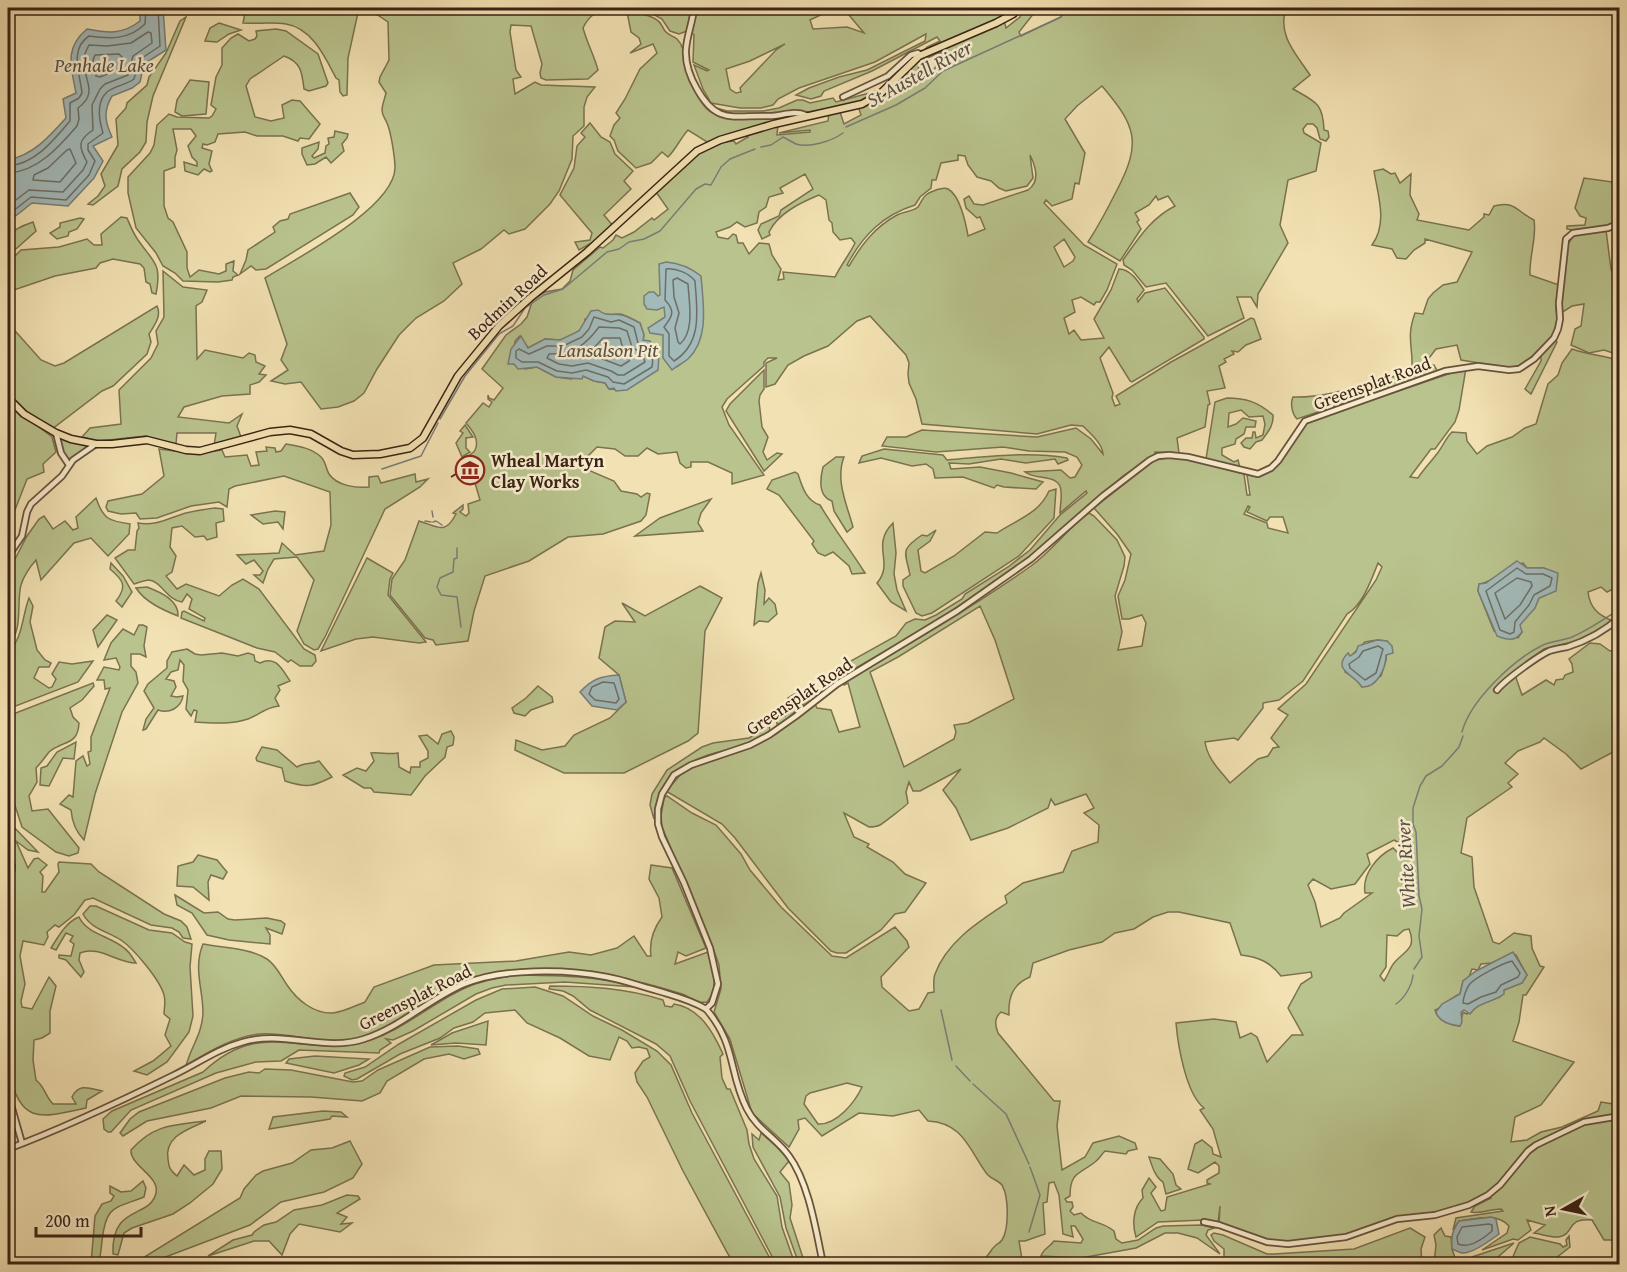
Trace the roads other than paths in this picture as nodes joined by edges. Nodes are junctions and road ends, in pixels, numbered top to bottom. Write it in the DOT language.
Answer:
graph roads {
  1 [pos="694,8"];
  2 [pos="1020,8"];
  3 [pos="921,55"];
  4 [pos="843,96"];
  5 [pos="806,115"];
  6 [pos="1620,223"];
  7 [pos="8,398"];
  8 [pos="56,433"];
  9 [pos="96,444"];
  10 [pos="69,465"];
  11 [pos="8,564"];
  12 [pos="1620,617"];
  13 [pos="1497,690"];
  14 [pos="8,843"];
  15 [pos="8,897"];
  16 [pos="706,1009"];
  17 [pos="8,1094"];
  18 [pos="1620,1116"];
  19 [pos="22,1143"];
  20 [pos="8,1149"];
  21 [pos="1204,1222"];
  22 [pos="823,1264"];
  1 -- 5 [label="street"];
  2 -- 3 [label="main road, Bodmin Road"];
  3 -- 4 [label="street"];
  3 -- 5 [label="main road, Bodmin Road"];
  5 -- 9 [label="main road, Bodmin Road"];
  6 -- 16 [label="street, Greensplat Road"];
  7 -- 8 [label="main road, Bodmin Road"];
  8 -- 9 [label="main road, Bodmin Road"];
  8 -- 10 [label="street"];
  9 -- 10 [label="street"];
  10 -- 11 [label="street"];
  12 -- 13 [label="street"];
  14 -- 15 [label="street"];
  16 -- 19 [label="street, Greensplat Road"];
  16 -- 22 [label="street"];
  17 -- 19 [label="street"];
  18 -- 21 [label="street"];
  19 -- 20 [label="street, Greensplat Road"];
}
